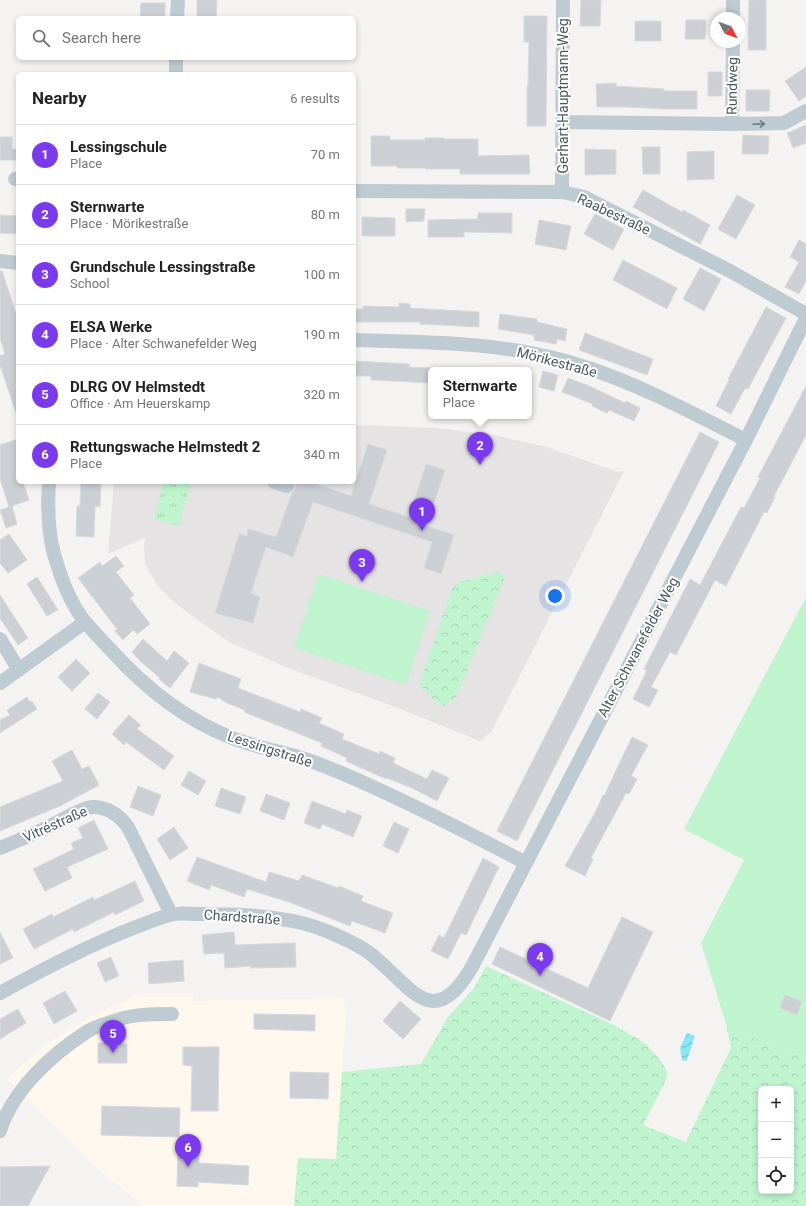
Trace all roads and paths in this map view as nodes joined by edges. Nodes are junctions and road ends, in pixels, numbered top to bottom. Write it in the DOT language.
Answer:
graph roads {
  1 [pos="178,0"];
  2 [pos="563,0"];
  3 [pos="733,0"];
  4 [pos="733,12"];
  5 [pos="177,16"];
  6 [pos="733,48"];
  7 [pos="176,60"];
  8 [pos="176,72"];
  9 [pos="806,111"];
  10 [pos="562,122"];
  11 [pos="732,124"];
  12 [pos="356,191"];
  13 [pos="562,192"];
  14 [pos="0,261"];
  15 [pos="16,263"];
  16 [pos="806,314"];
  17 [pos="806,318"];
  18 [pos="356,340"];
  19 [pos="746,440"];
  20 [pos="48,484"];
  21 [pos="86,622"];
  22 [pos="0,639"];
  23 [pos="19,670"];
  24 [pos="0,683"];
  25 [pos="0,848"];
  26 [pos="526,863"];
  27 [pos="171,914"];
  28 [pos="467,975"];
  29 [pos="0,993"];
  30 [pos="172,1014"];
  31 [pos="0,1131"];
  1 -- 5 [label="street"];
  2 -- 10 [label="street, Gerhart-Hauptmann-Weg"];
  3 -- 4 [label="street"];
  6 -- 11 [label="street, Rundweg"];
  7 -- 8 [label="street"];
  11 -- 9 [label="street, Rundweg, one-way"];
  10 -- 11 [label="street"];
  10 -- 13 [label="street, Gerhart-Hauptmann-Weg"];
  12 -- 13 [label="street, Raabestraße"];
  13 -- 16 [label="street, Raabestraße"];
  14 -- 15 [label="street"];
  17 -- 19 [label="street, Alter Schwanefelder Weg"];
  18 -- 19 [label="street, Mörikestraße"];
  19 -- 26 [label="street, Alter Schwanefelder Weg"];
  20 -- 21 [label="street, Lessingstraße"];
  21 -- 23 [label="street"];
  21 -- 26 [label="street, Lessingstraße"];
  22 -- 23 [label="street"];
  23 -- 24 [label="street"];
  25 -- 27 [label="street, Vitréstraße"];
  26 -- 28 [label="street, Alter Schwanefelder Weg"];
  27 -- 28 [label="street, Chardstraße"];
  27 -- 29 [label="street, Chardstraße"];
  30 -- 31 [label="street"];
}
